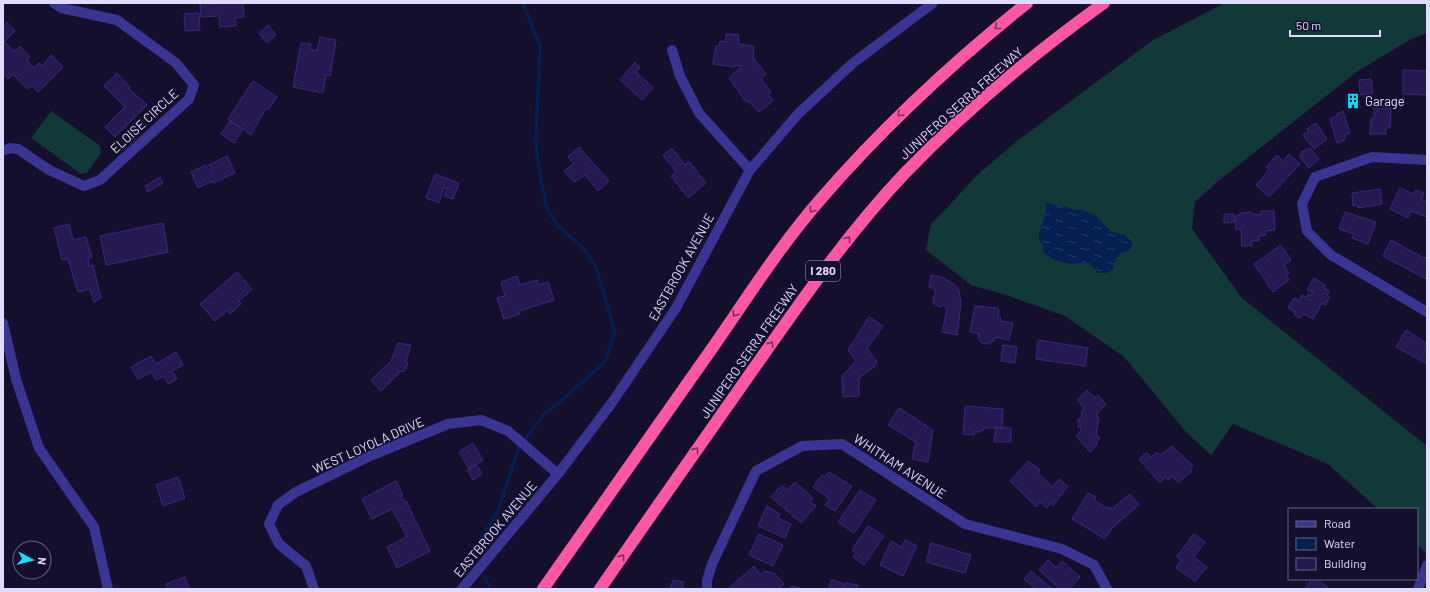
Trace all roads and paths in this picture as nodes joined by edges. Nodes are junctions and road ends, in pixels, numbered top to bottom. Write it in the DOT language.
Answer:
graph roads {
  1 [pos="54,3"];
  2 [pos="933,3"];
  3 [pos="1028,3"];
  4 [pos="1104,3"];
  5 [pos="672,50"];
  6 [pos="3,151"];
  7 [pos="1427,160"];
  8 [pos="750,170"];
  9 [pos="1427,312"];
  10 [pos="3,323"];
  11 [pos="558,474"];
  12 [pos="1427,565"];
  13 [pos="707,585"];
  14 [pos="108,589"];
  15 [pos="314,589"];
  16 [pos="462,589"];
  17 [pos="543,589"];
  18 [pos="600,589"];
  19 [pos="1107,589"];
  20 [pos="1418,589"];
  1 -- 6 [label="street, ELOISE CIRCLE"];
  2 -- 8 [label="street, EASTBROOK AVENUE"];
  3 -- 17 [label="highway, one-way"];
  18 -- 4 [label="highway, JUNIPERO SERRA FREEWAY / I 280, one-way"];
  5 -- 8 [label="street"];
  7 -- 9 [label="street"];
  8 -- 11 [label="street, EASTBROOK AVENUE"];
  10 -- 14 [label="street"];
  11 -- 15 [label="street, WEST LOYOLA DRIVE"];
  11 -- 16 [label="street, EASTBROOK AVENUE"];
  12 -- 20 [label="street"];
  13 -- 19 [label="street, WHITHAM AVENUE"];
}
